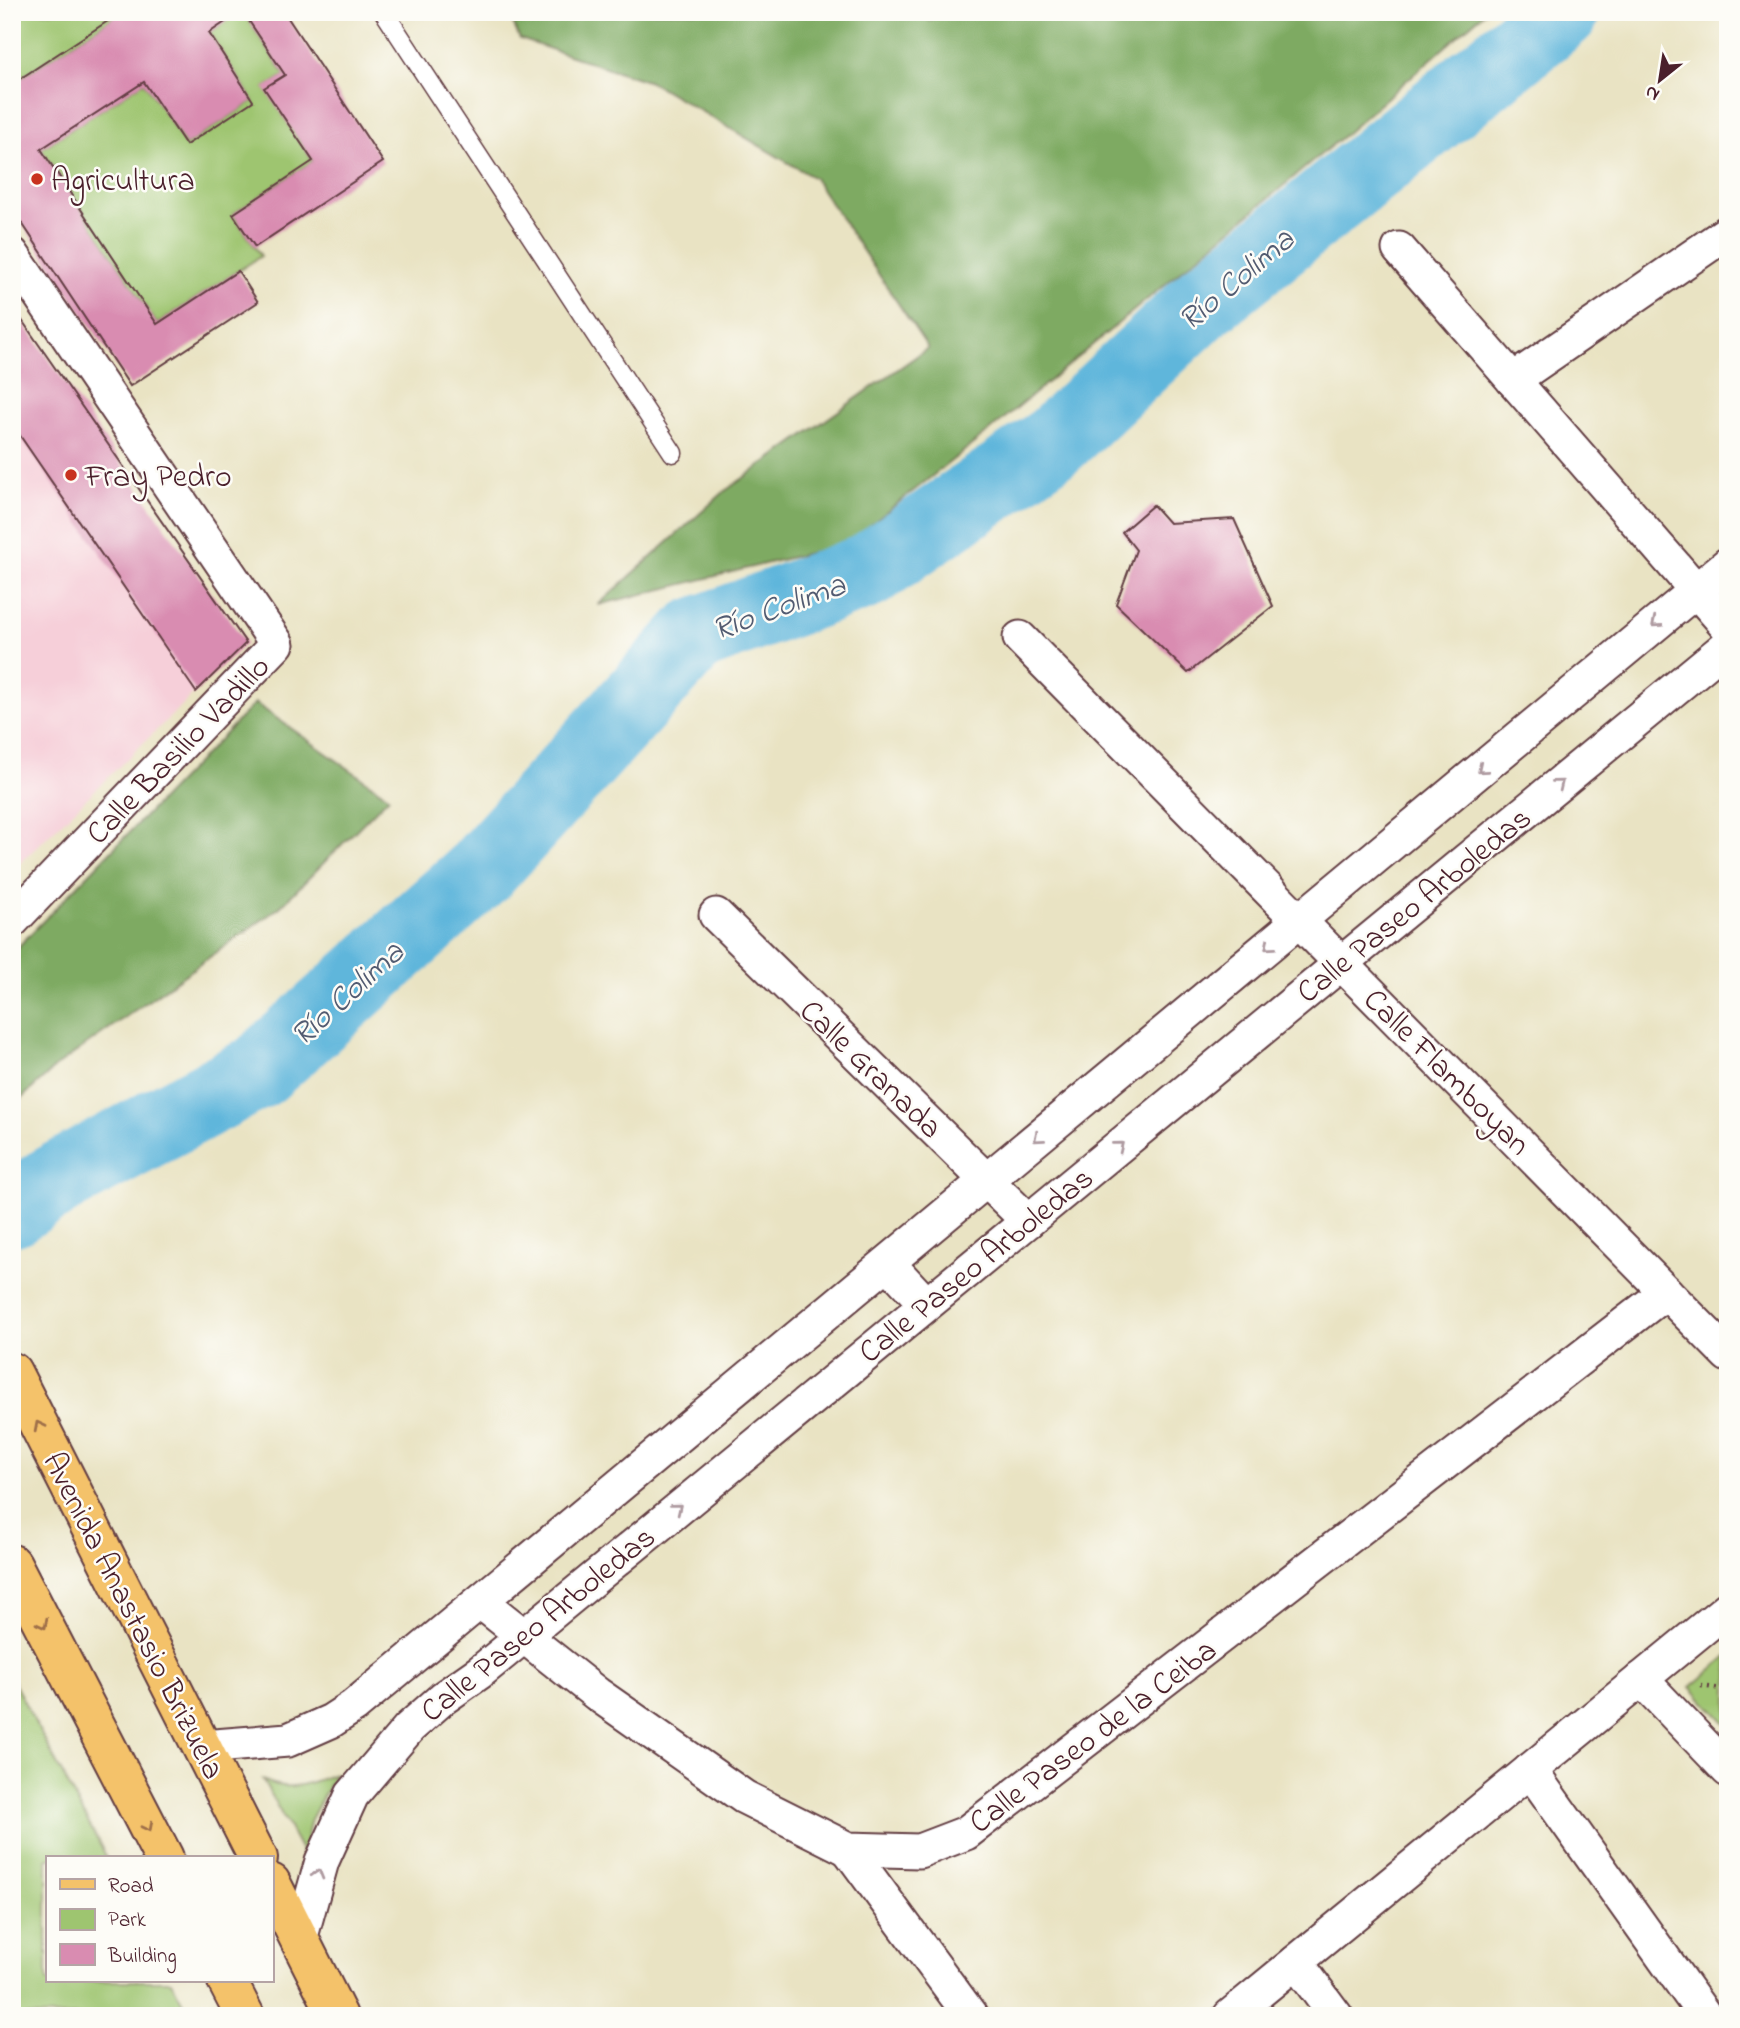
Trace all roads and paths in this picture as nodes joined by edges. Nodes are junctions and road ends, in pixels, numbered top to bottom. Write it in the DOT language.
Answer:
graph roads {
  1 [pos="384,12"];
  2 [pos="1728,232"];
  3 [pos="1399,250"];
  4 [pos="12,254"];
  5 [pos="1513,380"];
  6 [pos="673,453"];
  7 [pos="1728,564"];
  8 [pos="1696,590"];
  9 [pos="1728,627"];
  10 [pos="1020,638"];
  11 [pos="1728,645"];
  12 [pos="716,915"];
  13 [pos="12,921"];
  14 [pos="1299,921"];
  15 [pos="1341,963"];
  16 [pos="987,1180"];
  17 [pos="1028,1221"];
  18 [pos="888,1262"];
  19 [pos="1667,1292"];
  20 [pos="926,1304"];
  21 [pos="1728,1355"];
  22 [pos="12,1372"];
  23 [pos="12,1564"];
  24 [pos="481,1602"];
  25 [pos="1728,1608"];
  26 [pos="524,1636"];
  27 [pos="1641,1679"];
  28 [pos="202,1747"];
  29 [pos="1530,1770"];
  30 [pos="1728,1770"];
  31 [pos="848,1849"];
  32 [pos="163,1856"];
  33 [pos="257,1856"];
  34 [pos="273,1888"];
  35 [pos="300,1940"];
  36 [pos="1296,1962"];
  37 [pos="228,1982"];
  38 [pos="245,2016"];
  39 [pos="338,2016"];
  40 [pos="971,2016"];
  41 [pos="1230,2016"];
  42 [pos="1336,2016"];
  43 [pos="1705,2016"];
  1 -- 6 [label="lane"];
  2 -- 5 [label="street"];
  3 -- 5 [label="street"];
  4 -- 13 [label="street, Calle Basilio Vadillo"];
  5 -- 8 [label="street"];
  7 -- 8 [label="street, Calle Paseo Arboledas"];
  8 -- 9 [label="street"];
  8 -- 14 [label="street, Calle Paseo Arboledas, one-way"];
  10 -- 14 [label="street, Calle Flamboyan"];
  15 -- 11 [label="street, Calle Paseo Arboledas, one-way"];
  12 -- 16 [label="street, Calle Granada"];
  14 -- 15 [label="street, Calle Flamboyan"];
  14 -- 16 [label="street, Calle Paseo Arboledas, one-way"];
  17 -- 15 [label="street, Calle Paseo Arboledas, one-way"];
  15 -- 19 [label="street, Calle Flamboyan"];
  16 -- 17 [label="street, Calle Granada"];
  16 -- 18 [label="street, Calle Paseo Arboledas"];
  17 -- 20 [label="street, Calle Paseo Arboledas"];
  18 -- 20 [label="street"];
  18 -- 24 [label="street, Calle Paseo Arboledas"];
  19 -- 21 [label="street, Calle Flamboyan"];
  19 -- 31 [label="street, Calle Paseo de la Ceiba"];
  26 -- 20 [label="street, Calle Paseo Arboledas, one-way"];
  28 -- 22 [label="main road, Avenida Anastasio Brizuela, one-way"];
  23 -- 32 [label="main road, one-way"];
  24 -- 26 [label="street, Calle Paseo de la Ceiba"];
  24 -- 28 [label="street, Calle Paseo Arboledas"];
  25 -- 27 [label="street"];
  26 -- 31 [label="street, Calle Paseo de la Ceiba"];
  35 -- 26 [label="street, Calle Paseo Arboledas, one-way"];
  27 -- 29 [label="street"];
  27 -- 30 [label="street"];
  28 -- 33 [label="main road, Avenida Anastasio Brizuela"];
  29 -- 36 [label="street"];
  29 -- 43 [label="street"];
  31 -- 40 [label="street"];
  34 -- 35 [label="main road"];
  35 -- 39 [label="main road"];
  36 -- 41 [label="street"];
  36 -- 42 [label="street"];
  37 -- 38 [label="main road"];
}
